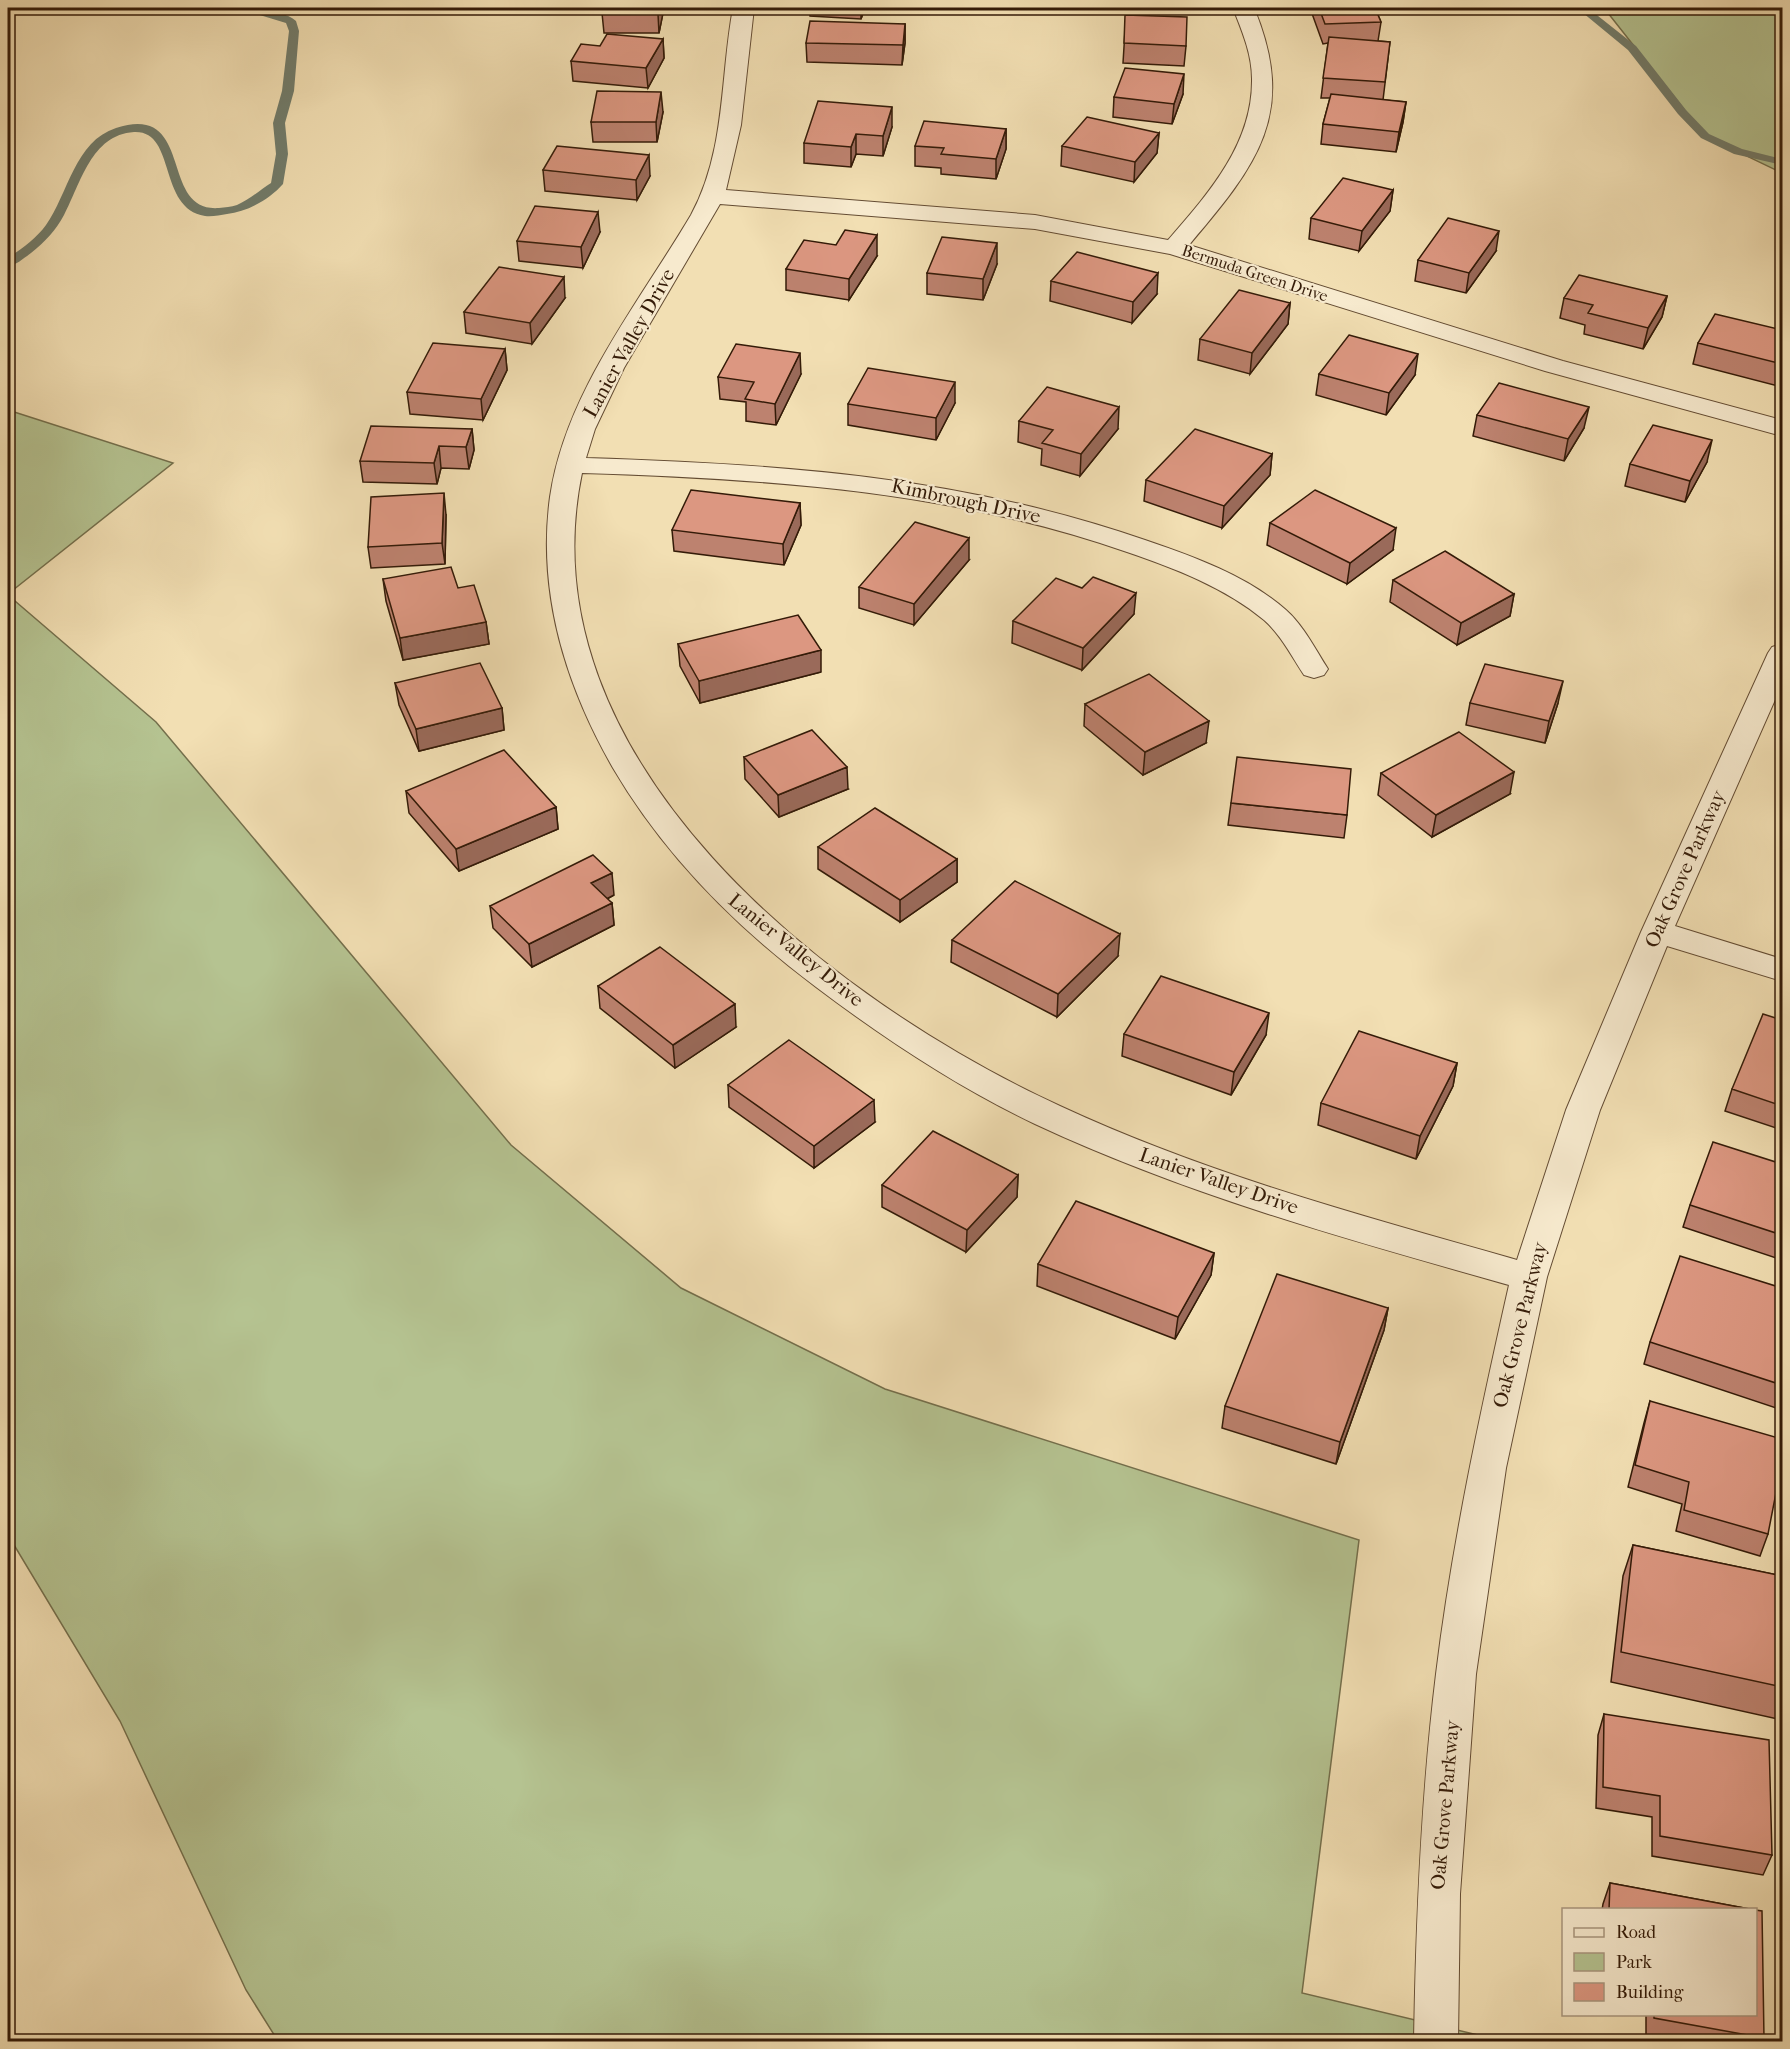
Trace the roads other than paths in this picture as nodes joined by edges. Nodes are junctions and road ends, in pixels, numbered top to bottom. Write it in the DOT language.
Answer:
graph roads {
  1 [pos="743,8"];
  2 [pos="1244,8"];
  3 [pos="712,196"];
  4 [pos="1174,248"];
  5 [pos="1782,428"];
  6 [pos="570,465"];
  7 [pos="1782,653"];
  8 [pos="1314,669"];
  9 [pos="1657,932"];
  10 [pos="1782,970"];
  11 [pos="1529,1277"];
  12 [pos="1436,2042"];
  1 -- 3 [label="street, Lanier Valley Drive"];
  2 -- 4 [label="street"];
  3 -- 4 [label="street, Bermuda Green Drive"];
  3 -- 6 [label="street, Lanier Valley Drive"];
  4 -- 5 [label="street, Bermuda Green Drive"];
  6 -- 8 [label="street, Kimbrough Drive"];
  6 -- 11 [label="street, Lanier Valley Drive"];
  7 -- 9 [label="street, Oak Grove Parkway"];
  9 -- 10 [label="street"];
  9 -- 11 [label="street, Oak Grove Parkway"];
  11 -- 12 [label="street, Oak Grove Parkway"];
}
